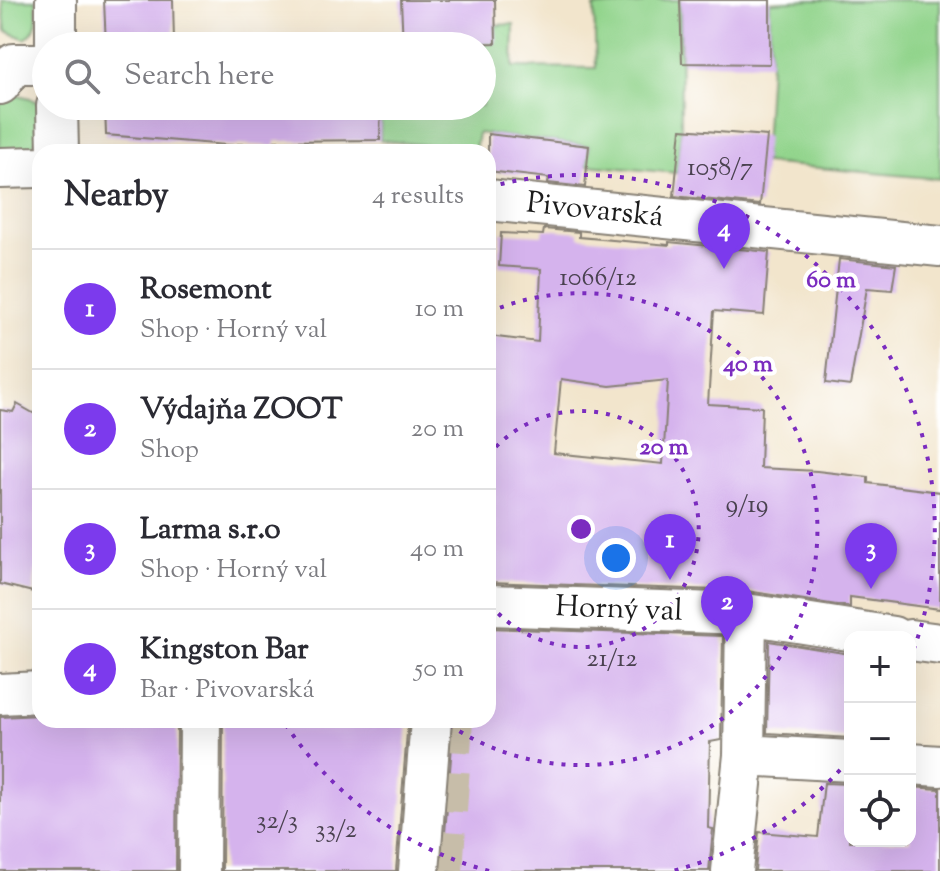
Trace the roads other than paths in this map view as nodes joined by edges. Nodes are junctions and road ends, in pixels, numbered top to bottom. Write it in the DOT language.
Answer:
graph roads {
  1 [pos="56,0"];
  2 [pos="56,32"];
  3 [pos="57,120"];
  4 [pos="58,144"];
  5 [pos="32,167"];
  6 [pos="0,168"];
  7 [pos="496,201"];
  8 [pos="940,246"];
  9 [pos="496,605"];
  10 [pos="746,614"];
  11 [pos="855,631"];
  12 [pos="916,641"];
  13 [pos="940,644"];
  14 [pos="32,692"];
  15 [pos="0,694"];
  16 [pos="200,728"];
  17 [pos="430,728"];
  18 [pos="744,755"];
  19 [pos="844,761"];
  20 [pos="916,764"];
  21 [pos="940,766"];
  22 [pos="199,871"];
  23 [pos="419,871"];
  24 [pos="732,871"];
  1 -- 2 [label="street"];
  3 -- 4 [label="street"];
  5 -- 6 [label="street"];
  7 -- 8 [label="street, Pivovarská"];
  9 -- 10 [label="street, Horný val"];
  10 -- 11 [label="street, Horný val"];
  10 -- 18 [label="street"];
  12 -- 13 [label="street"];
  14 -- 15 [label="street"];
  16 -- 22 [label="street"];
  17 -- 23 [label="street"];
  18 -- 19 [label="street"];
  18 -- 24 [label="street"];
  20 -- 21 [label="street"];
}
